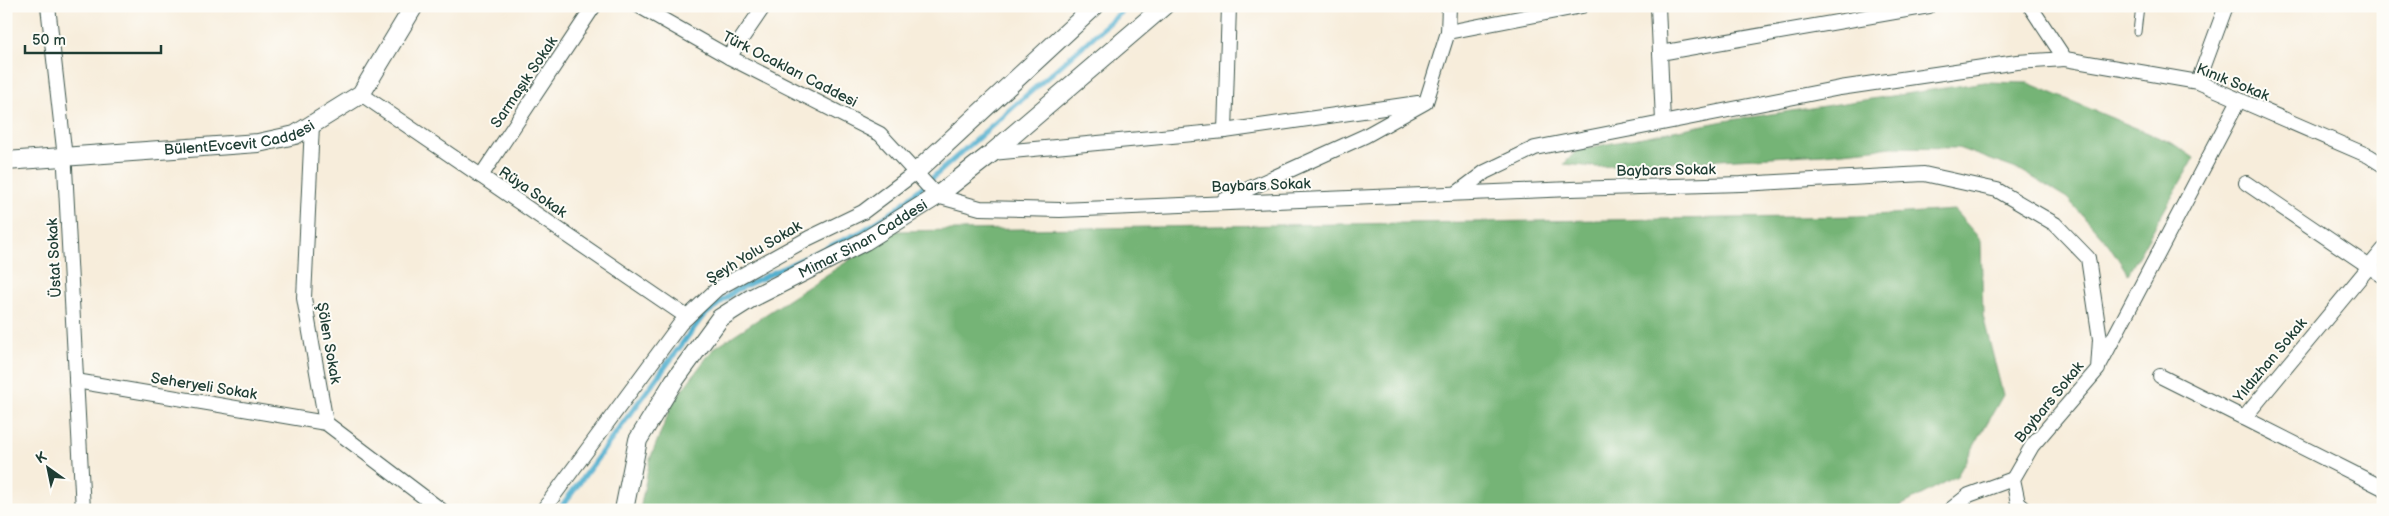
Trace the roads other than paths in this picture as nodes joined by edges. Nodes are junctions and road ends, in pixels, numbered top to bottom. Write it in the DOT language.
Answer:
graph roads {
  1 [pos="48,6"];
  2 [pos="414,6"];
  3 [pos="594,6"];
  4 [pos="639,6"];
  5 [pos="764,6"];
  6 [pos="1095,6"];
  7 [pos="1164,6"];
  8 [pos="1229,6"];
  9 [pos="1449,6"];
  10 [pos="1582,6"];
  11 [pos="1658,6"];
  12 [pos="1929,6"];
  13 [pos="2030,6"];
  14 [pos="2140,6"];
  15 [pos="2226,6"];
  16 [pos="1448,32"];
  17 [pos="2137,32"];
  18 [pos="1660,53"];
  19 [pos="729,57"];
  20 [pos="2064,59"];
  21 [pos="2198,82"];
  22 [pos="361,94"];
  23 [pos="2238,100"];
  24 [pos="1426,102"];
  25 [pos="1663,122"];
  26 [pos="312,125"];
  27 [pos="1224,131"];
  28 [pos="992,153"];
  29 [pos="65,157"];
  30 [pos="6,161"];
  31 [pos="2383,165"];
  32 [pos="916,172"];
  33 [pos="481,176"];
  34 [pos="2246,183"];
  35 [pos="1457,193"];
  36 [pos="936,196"];
  37 [pos="1216,204"];
  38 [pos="2383,250"];
  39 [pos="2369,266"];
  40 [pos="2383,276"];
  41 [pos="687,317"];
  42 [pos="2098,369"];
  43 [pos="2160,376"];
  44 [pos="76,381"];
  45 [pos="2244,418"];
  46 [pos="326,423"];
  47 [pos="2014,479"];
  48 [pos="2383,488"];
  49 [pos="82,510"];
  50 [pos="441,510"];
  51 [pos="543,510"];
  52 [pos="624,510"];
  53 [pos="1950,510"];
  54 [pos="2026,510"];
  1 -- 29 [label="street, Üstat Sokak"];
  2 -- 22 [label="street, BülentEvcevit Caddesi"];
  3 -- 33 [label="street, Sarmaşık Sokak"];
  4 -- 19 [label="street, Türk Ocakları Caddesi"];
  5 -- 19 [label="street"];
  6 -- 32 [label="street"];
  7 -- 28 [label="street, Mimar Sinan Caddesi"];
  8 -- 27 [label="street"];
  9 -- 16 [label="street"];
  10 -- 16 [label="street"];
  11 -- 18 [label="street"];
  12 -- 18 [label="street"];
  13 -- 20 [label="street"];
  14 -- 17 [label="lane"];
  15 -- 21 [label="street"];
  16 -- 24 [label="street"];
  18 -- 25 [label="street"];
  19 -- 32 [label="street, Türk Ocakları Caddesi"];
  20 -- 21 [label="street, Kınık Sokak"];
  20 -- 25 [label="street, Kınık Sokak"];
  21 -- 23 [label="street, Kınık Sokak"];
  22 -- 26 [label="street, BülentEvcevit Caddesi"];
  22 -- 33 [label="street, Rüya Sokak"];
  23 -- 31 [label="street, Kınık Sokak"];
  23 -- 42 [label="street"];
  24 -- 27 [label="street"];
  24 -- 37 [label="street"];
  25 -- 35 [label="street, Kınık Sokak"];
  26 -- 29 [label="street, BülentEvcevit Caddesi"];
  26 -- 46 [label="street, Şölen Sokak"];
  27 -- 28 [label="street"];
  28 -- 36 [label="street, Mimar Sinan Caddesi"];
  29 -- 30 [label="street, BülentEvcevit Caddesi"];
  29 -- 44 [label="street, Üstat Sokak"];
  32 -- 36 [label="street, Türk Ocakları Caddesi"];
  32 -- 41 [label="street, Şeyh Yolu Sokak"];
  33 -- 41 [label="street, Rüya Sokak"];
  34 -- 39 [label="street"];
  35 -- 37 [label="street, Baybars Sokak"];
  35 -- 42 [label="street, Baybars Sokak"];
  36 -- 37 [label="street, Baybars Sokak"];
  36 -- 52 [label="street, Mimar Sinan Caddesi"];
  38 -- 39 [label="street, Yıldızhan Sokak"];
  39 -- 40 [label="street"];
  39 -- 45 [label="street, Yıldızhan Sokak"];
  41 -- 51 [label="street, Şeyh Yolu Sokak"];
  42 -- 47 [label="street, Baybars Sokak"];
  43 -- 45 [label="street"];
  44 -- 46 [label="street, Seheryeli Sokak"];
  44 -- 49 [label="street, Üstat Sokak"];
  45 -- 48 [label="street, Yıldızhan Sokak"];
  46 -- 50 [label="street"];
  47 -- 53 [label="street"];
  47 -- 54 [label="street"];
}
